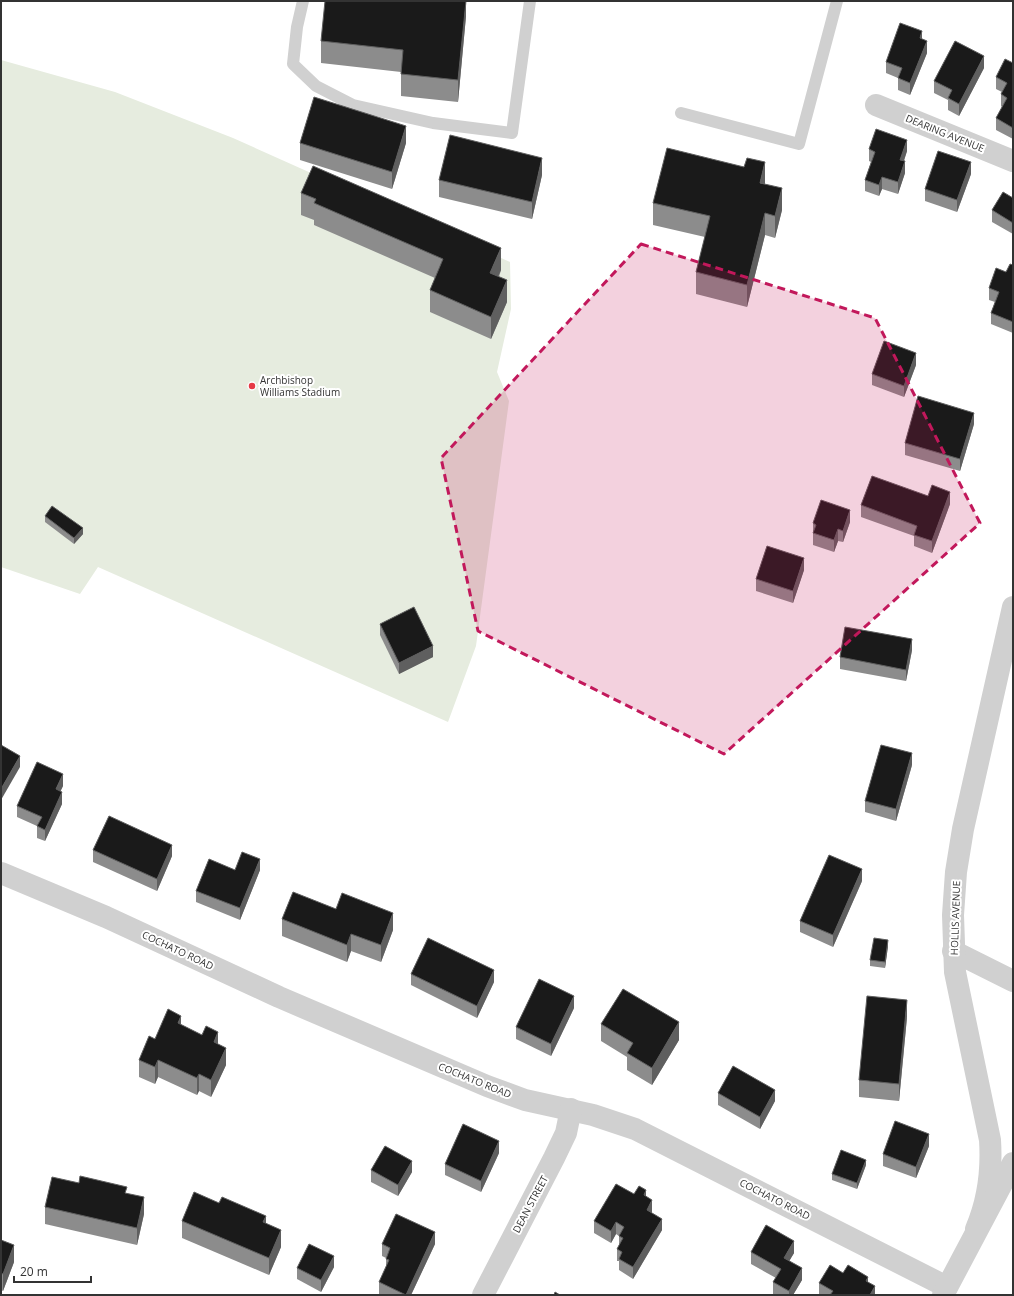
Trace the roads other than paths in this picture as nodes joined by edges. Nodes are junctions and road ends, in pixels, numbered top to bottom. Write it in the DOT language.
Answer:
graph roads {
  1 [pos="303,1"];
  2 [pos="530,1"];
  3 [pos="837,1"];
  4 [pos="876,105"];
  5 [pos="680,113"];
  6 [pos="1013,161"];
  7 [pos="1013,607"];
  8 [pos="1006,672"];
  9 [pos="1,874"];
  10 [pos="953,951"];
  11 [pos="1013,981"];
  12 [pos="572,1109"];
  13 [pos="1013,1163"];
  14 [pos="976,1230"];
  15 [pos="945,1291"];
  16 [pos="483,1295"];
  1 -- 2 [label="lane"];
  3 -- 5 [label="lane"];
  4 -- 6 [label="street, DEARING AVENUE"];
  7 -- 8 [label="street, HOLLIS AVENUE"];
  8 -- 10 [label="street, HOLLIS AVENUE"];
  9 -- 12 [label="street, COCHATO ROAD"];
  10 -- 11 [label="street"];
  10 -- 14 [label="street, HOLLIS AVENUE"];
  12 -- 15 [label="street, COCHATO ROAD"];
  12 -- 16 [label="street, DEAN STREET"];
  13 -- 14 [label="street, HOLLIS AVENUE"];
  14 -- 15 [label="street, HOLLIS AVENUE"];
}
